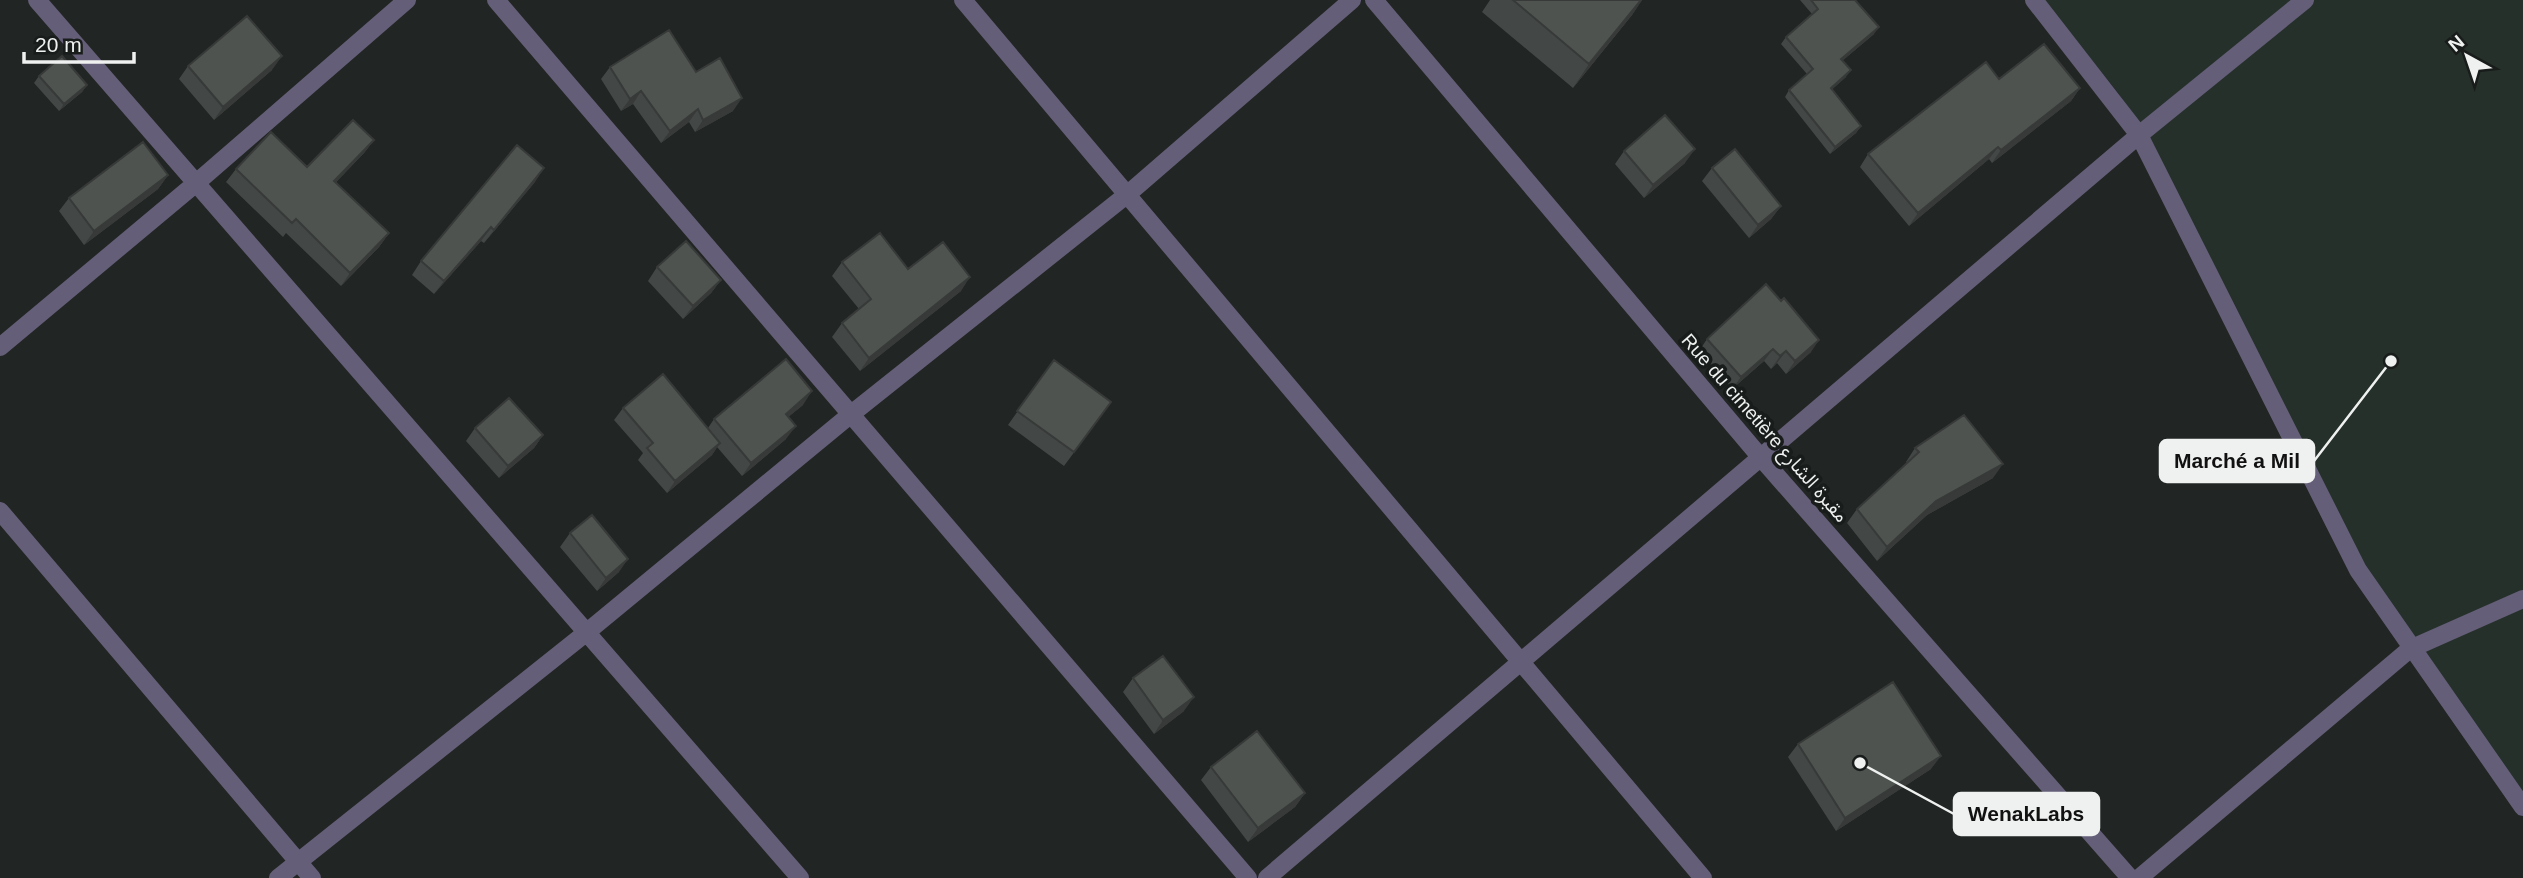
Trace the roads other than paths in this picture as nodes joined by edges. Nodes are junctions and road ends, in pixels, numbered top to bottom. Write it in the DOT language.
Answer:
graph roads {
  1 [pos="37,0"];
  2 [pos="407,0"];
  3 [pos="496,0"];
  4 [pos="963,0"];
  5 [pos="1352,0"];
  6 [pos="1374,0"];
  7 [pos="2034,0"];
  8 [pos="2305,0"];
  9 [pos="2139,135"];
  10 [pos="195,184"];
  11 [pos="1129,193"];
  12 [pos="0,347"];
  13 [pos="850,415"];
  14 [pos="1762,459"];
  15 [pos="0,511"];
  16 [pos="2523,598"];
  17 [pos="587,632"];
  18 [pos="2410,649"];
  19 [pos="1520,662"];
  20 [pos="2523,807"];
  21 [pos="298,861"];
  22 [pos="278,878"];
  23 [pos="312,878"];
  24 [pos="800,878"];
  25 [pos="1248,878"];
  26 [pos="1267,878"];
  27 [pos="1703,878"];
  28 [pos="2130,878"];
  29 [pos="2139,878"];
  1 -- 10 [label="street"];
  2 -- 10 [label="street"];
  3 -- 13 [label="street"];
  4 -- 11 [label="street"];
  5 -- 11 [label="street"];
  6 -- 14 [label="street, Rue du cimetière مقبرة الشارع"];
  7 -- 9 [label="street"];
  8 -- 9 [label="street"];
  9 -- 14 [label="street"];
  9 -- 18 [label="street"];
  10 -- 12 [label="street"];
  10 -- 17 [label="street"];
  11 -- 13 [label="street"];
  11 -- 19 [label="street"];
  13 -- 17 [label="street"];
  13 -- 25 [label="street"];
  14 -- 19 [label="street"];
  14 -- 28 [label="street, Rue du cimetière مقبرة الشارع"];
  15 -- 21 [label="street"];
  16 -- 18 [label="street"];
  17 -- 21 [label="street"];
  17 -- 24 [label="street"];
  18 -- 20 [label="street"];
  18 -- 29 [label="street"];
  19 -- 26 [label="street"];
  19 -- 27 [label="street"];
  21 -- 22 [label="street"];
  21 -- 23 [label="street"];
}
